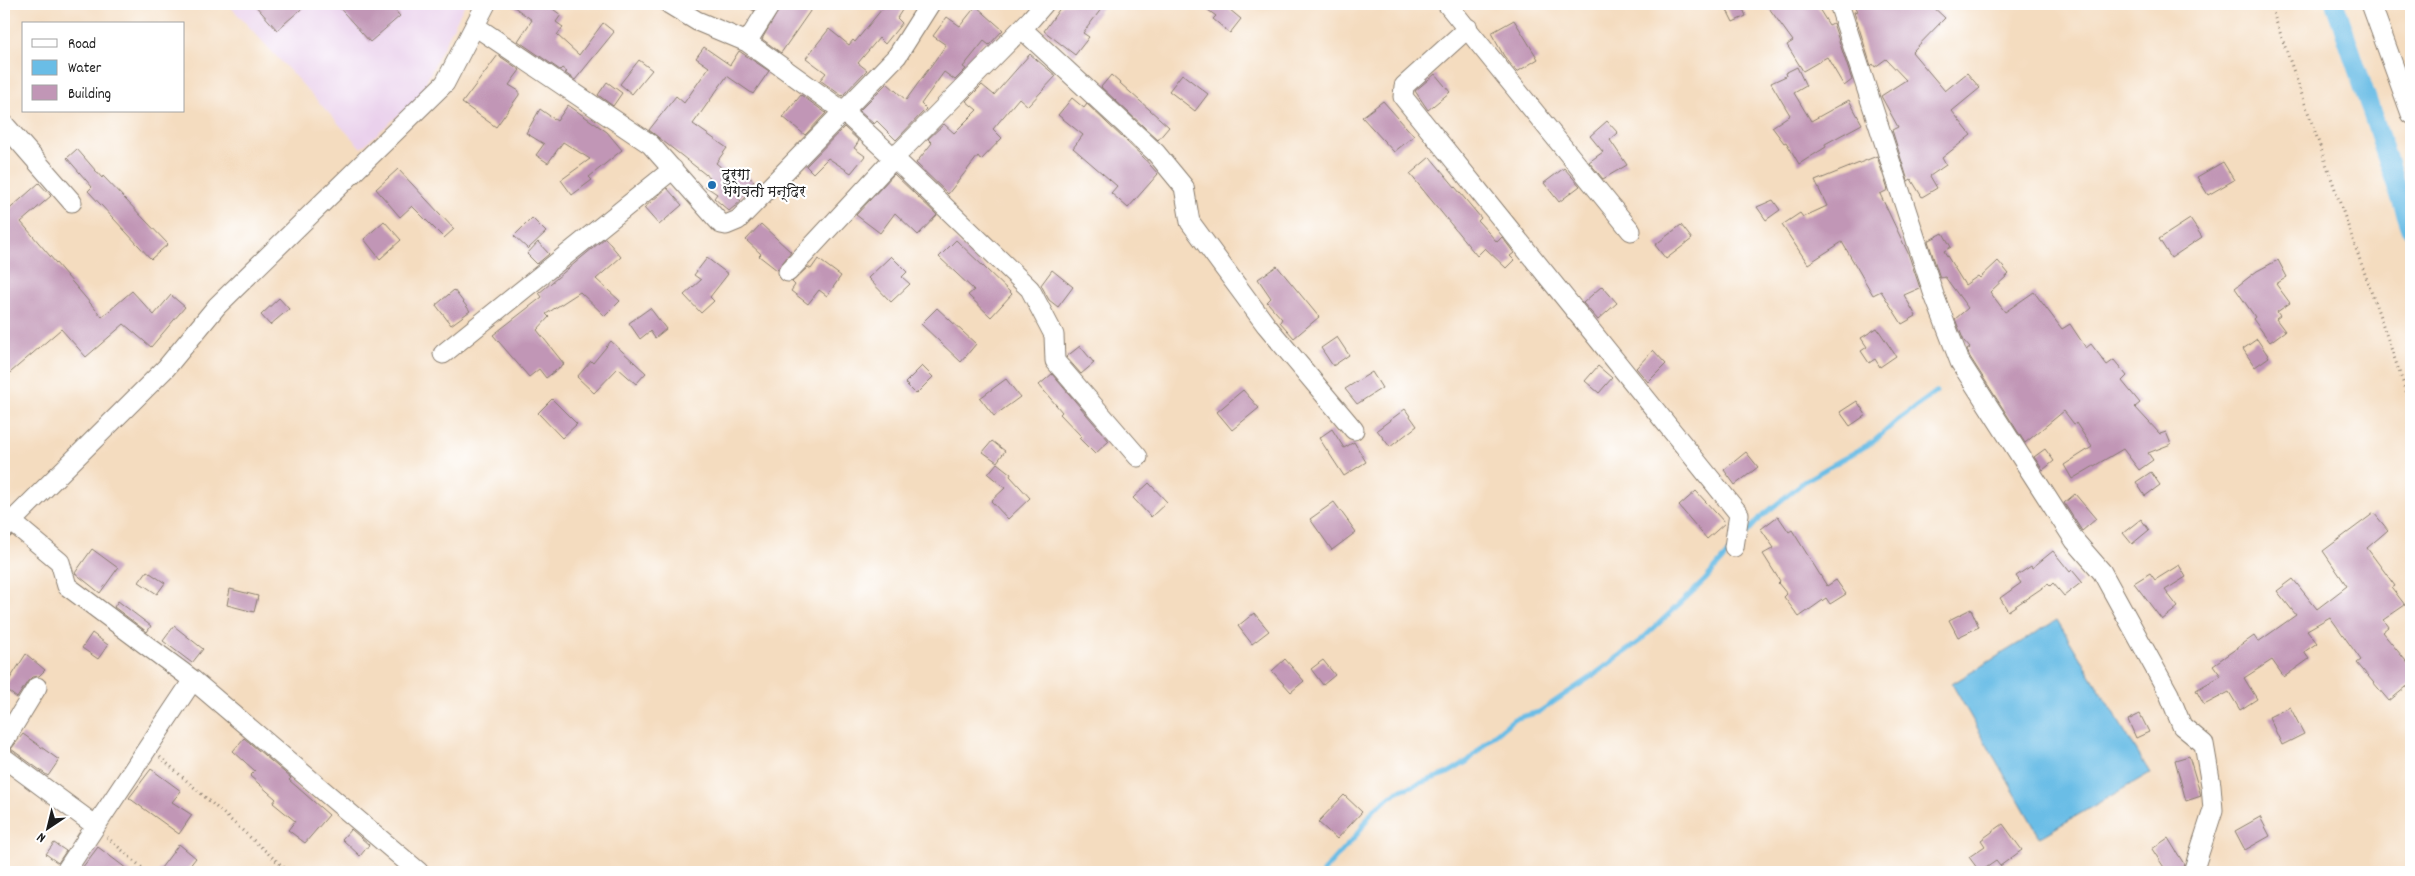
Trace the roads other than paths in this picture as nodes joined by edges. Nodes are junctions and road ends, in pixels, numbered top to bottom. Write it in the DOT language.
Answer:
graph roads {
  1 [pos="486,4"];
  2 [pos="669,4"];
  3 [pos="771,4"];
  4 [pos="930,4"];
  5 [pos="1044,4"];
  6 [pos="1446,4"];
  7 [pos="1839,4"];
  8 [pos="2372,4"];
  9 [pos="475,26"];
  10 [pos="1468,28"];
  11 [pos="1022,29"];
  12 [pos="747,42"];
  13 [pos="843,111"];
  14 [pos="2411,114"];
  15 [pos="4,124"];
  16 [pos="894,158"];
  17 [pos="673,169"];
  18 [pos="72,202"];
  19 [pos="1631,231"];
  20 [pos="788,272"];
  21 [pos="443,354"];
  22 [pos="1354,430"];
  23 [pos="1138,457"];
  24 [pos="7,525"];
  25 [pos="1734,547"];
  26 [pos="193,680"];
  27 [pos="37,687"];
  28 [pos="4,740"];
  29 [pos="4,758"];
  30 [pos="96,826"];
  31 [pos="65,872"];
  32 [pos="419,872"];
  33 [pos="2193,872"];
  1 -- 9 [label="street"];
  2 -- 12 [label="street"];
  3 -- 12 [label="street"];
  4 -- 13 [label="street"];
  5 -- 11 [label="street"];
  6 -- 10 [label="street"];
  7 -- 33 [label="street"];
  8 -- 14 [label="street"];
  9 -- 17 [label="street"];
  9 -- 24 [label="street"];
  10 -- 19 [label="street"];
  10 -- 25 [label="street"];
  11 -- 16 [label="street"];
  11 -- 22 [label="street"];
  12 -- 13 [label="street"];
  13 -- 16 [label="street"];
  13 -- 17 [label="street"];
  15 -- 18 [label="street"];
  16 -- 20 [label="street"];
  16 -- 23 [label="street"];
  17 -- 21 [label="street"];
  24 -- 26 [label="street"];
  26 -- 30 [label="street"];
  26 -- 32 [label="street"];
  27 -- 28 [label="street"];
  29 -- 30 [label="street"];
  30 -- 31 [label="street"];
}
